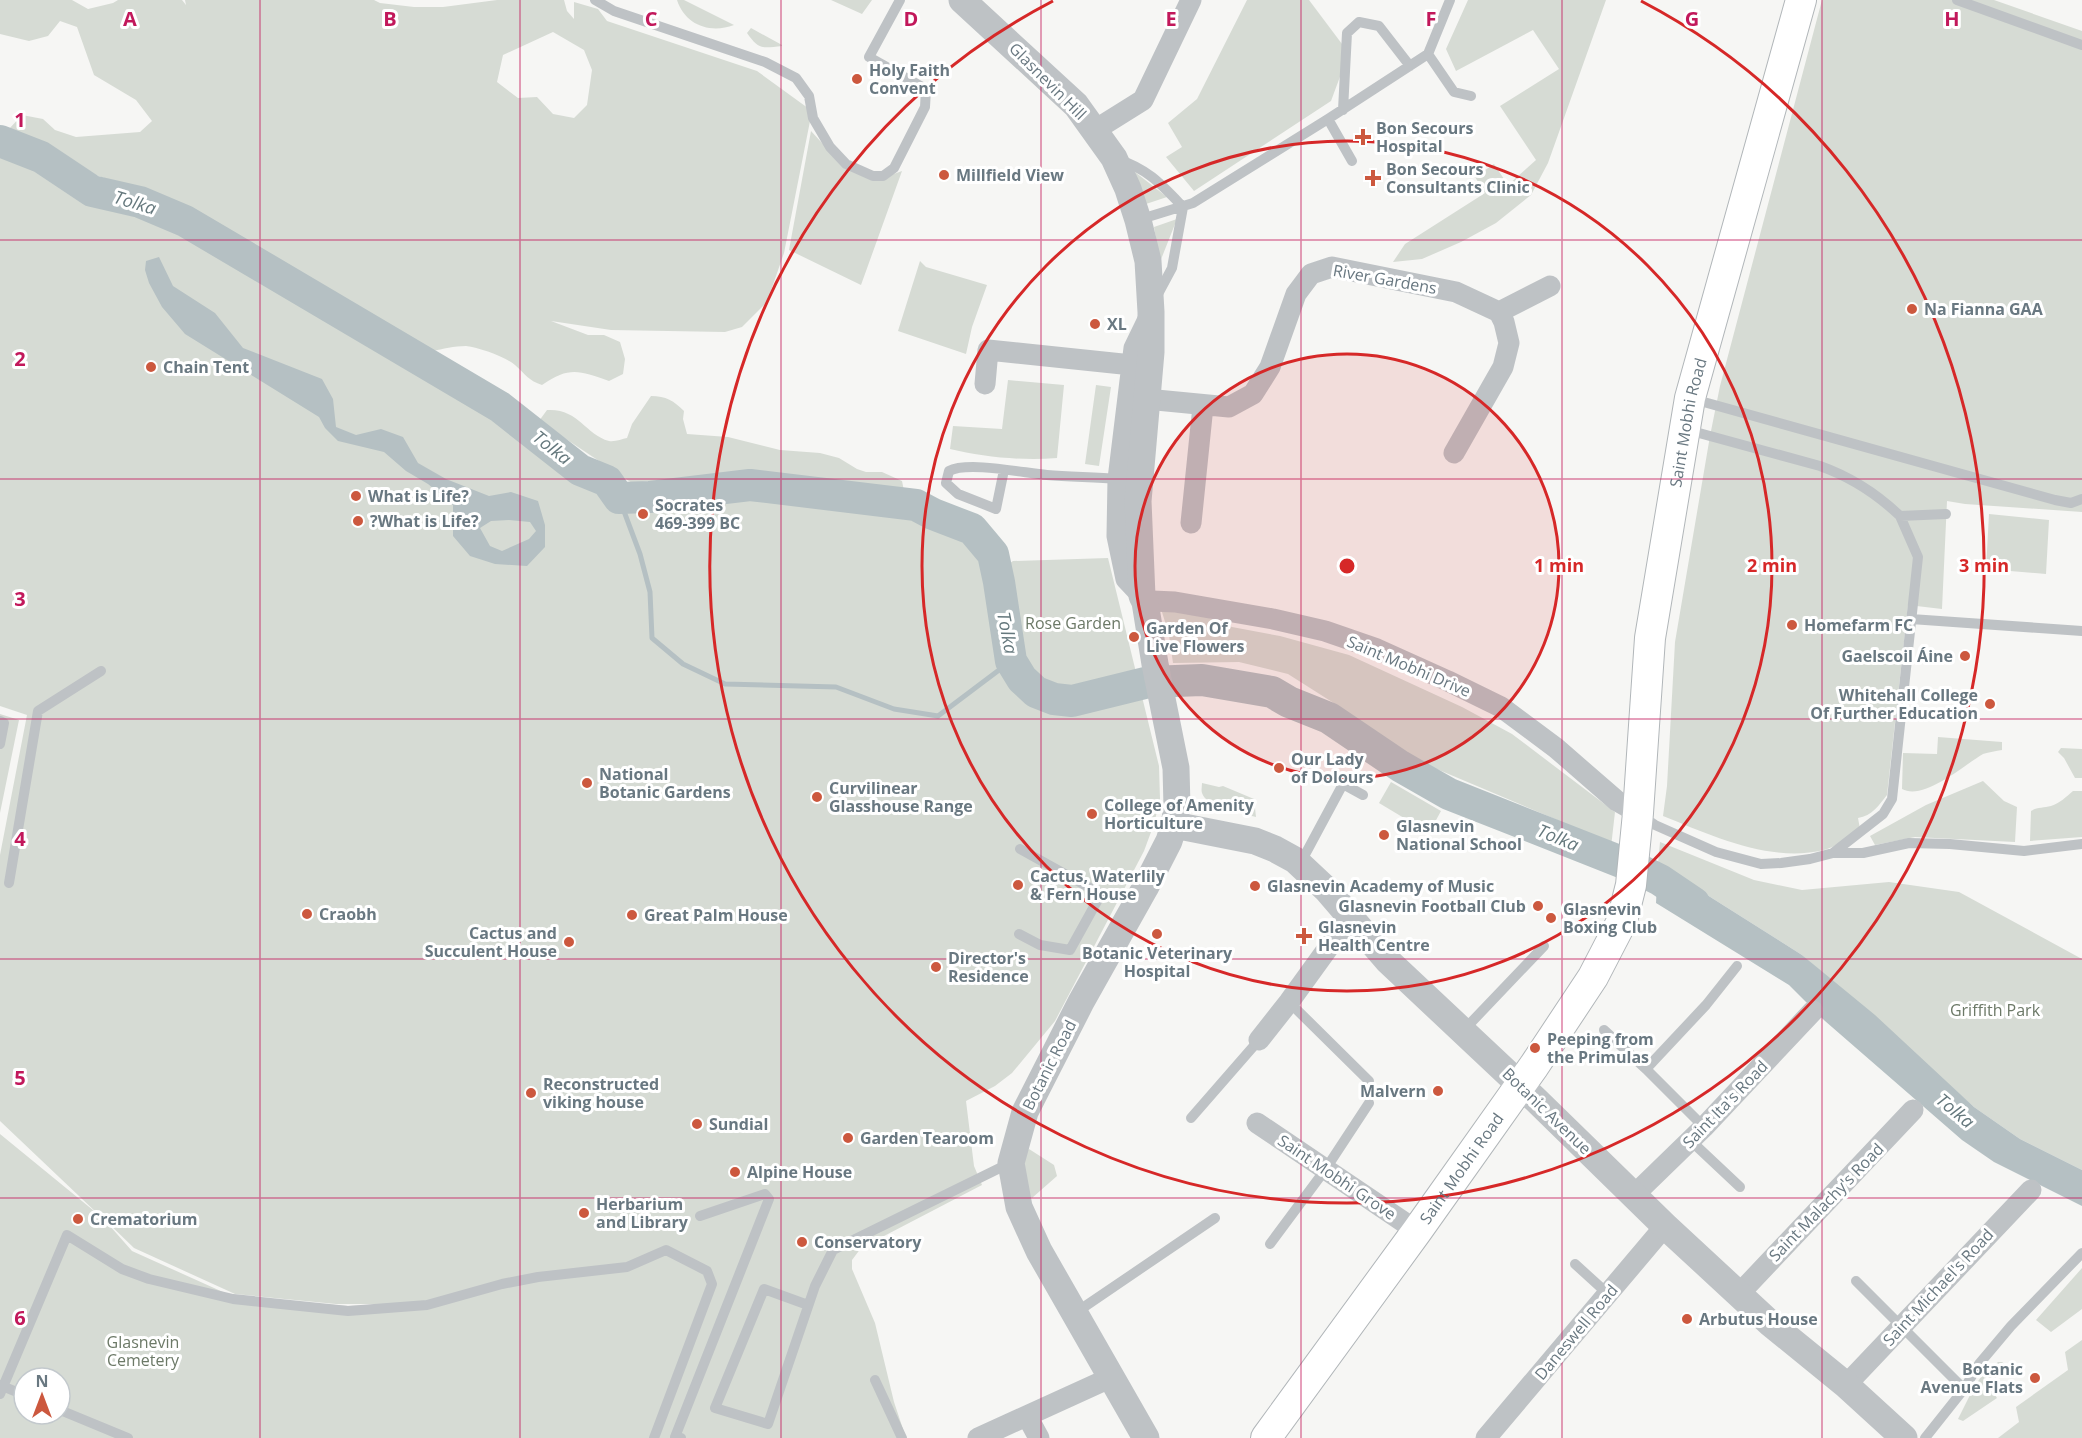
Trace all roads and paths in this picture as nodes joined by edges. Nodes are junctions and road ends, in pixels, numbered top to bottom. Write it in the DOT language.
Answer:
graph roads {
  1 [pos="595,0"];
  2 [pos="900,0"];
  3 [pos="1191,0"];
  4 [pos="1450,0"];
  5 [pos="1801,0"];
  6 [pos="1957,0"];
  7 [pos="969,2"];
  8 [pos="2082,45"];
  9 [pos="1428,54"];
  10 [pos="1410,66"];
  11 [pos="1472,96"];
  12 [pos="1343,110"];
  13 [pos="1328,119"];
  14 [pos="1095,130"];
  15 [pos="1114,158"];
  16 [pos="1352,161"];
  17 [pos="1182,207"];
  18 [pos="1138,220"];
  19 [pos="1551,286"];
  20 [pos="1151,309"];
  21 [pos="1498,312"];
  22 [pos="1132,365"];
  23 [pos="985,384"];
  24 [pos="1690,398"];
  25 [pos="1146,399"];
  26 [pos="1203,406"];
  27 [pos="1684,429"];
  28 [pos="1454,453"];
  29 [pos="1004,470"];
  30 [pos="1118,478"];
  31 [pos="2082,499"];
  32 [pos="1946,514"];
  33 [pos="1900,516"];
  34 [pos="1191,523"];
  35 [pos="1144,599"];
  36 [pos="1911,620"];
  37 [pos="2082,631"];
  38 [pos="101,671"];
  39 [pos="0,721"];
  40 [pos="0,744"];
  41 [pos="1363,795"];
  42 [pos="1638,813"];
  43 [pos="1174,825"];
  44 [pos="2082,844"];
  45 [pos="1020,849"];
  46 [pos="1833,853"];
  47 [pos="1300,865"];
  48 [pos="9,883"];
  49 [pos="1349,919"];
  50 [pos="1019,934"];
  51 [pos="1544,946"];
  52 [pos="1737,966"];
  53 [pos="1289,1002"];
  54 [pos="1813,1011"];
  55 [pos="1604,1030"];
  56 [pos="1462,1032"];
  57 [pos="1258,1040"];
  58 [pos="1646,1069"];
  59 [pos="1369,1081"];
  60 [pos="1520,1085"];
  61 [pos="1369,1103"];
  62 [pos="1913,1110"];
  63 [pos="1191,1118"];
  64 [pos="1257,1123"];
  65 [pos="1697,1134"];
  66 [pos="1011,1163"];
  67 [pos="1325,1170"];
  68 [pos="1740,1187"];
  69 [pos="2031,1190"];
  70 [pos="1634,1195"];
  71 [pos="700,1216"];
  72 [pos="1215,1218"];
  73 [pos="1665,1226"];
  74 [pos="1417,1231"];
  75 [pos="1270,1244"];
  76 [pos="2082,1253"];
  77 [pos="1575,1264"];
  78 [pos="1856,1281"];
  79 [pos="1608,1294"];
  80 [pos="1738,1294"];
  81 [pos="808,1305"];
  82 [pos="1084,1307"];
  83 [pos="1902,1326"];
  84 [pos="1112,1377"];
  85 [pos="875,1380"];
  86 [pos="1846,1385"];
  87 [pos="1,1388"];
  88 [pos="1964,1389"];
  89 [pos="72,1415"];
  90 [pos="1027,1416"];
  91 [pos="128,1438"];
  92 [pos="654,1438"];
  93 [pos="681,1438"];
  94 [pos="902,1438"];
  95 [pos="978,1438"];
  96 [pos="1038,1438"];
  97 [pos="1146,1438"];
  98 [pos="1266,1438"];
  99 [pos="1486,1438"];
  100 [pos="1904,1438"];
  101 [pos="1925,1438"];
  1 -- 2 [label="lane"];
  3 -- 14 [label="street"];
  4 -- 9 [label="lane"];
  5 -- 24 [label="main road, Saint Mobhi Road"];
  6 -- 8 [label="lane"];
  7 -- 14 [label="street, Glasnevin Hill"];
  9 -- 10 [label="lane"];
  9 -- 11 [label="lane"];
  10 -- 12 [label="lane"];
  10 -- 12 [label="lane"];
  12 -- 13 [label="lane"];
  13 -- 16 [label="lane"];
  13 -- 17 [label="lane"];
  14 -- 15 [label="street, Glasnevin Hill"];
  15 -- 17 [label="lane"];
  15 -- 18 [label="street, Glasnevin Hill"];
  17 -- 18 [label="lane"];
  17 -- 20 [label="lane"];
  18 -- 20 [label="street, Glasnevin Hill"];
  19 -- 21 [label="street"];
  20 -- 22 [label="street, Glasnevin Hill"];
  20 -- 25 [label="street, Glasnevin Hill"];
  21 -- 26 [label="street, River Gardens"];
  21 -- 28 [label="street"];
  22 -- 23 [label="street"];
  22 -- 30 [label="street, Glasnevin Hill"];
  24 -- 27 [label="main road, Saint Mobhi Road"];
  24 -- 31 [label="lane"];
  25 -- 26 [label="street, River Gardens"];
  25 -- 35 [label="street, Glasnevin Hill"];
  26 -- 34 [label="street"];
  27 -- 33 [label="lane"];
  27 -- 42 [label="main road, Saint Mobhi Road"];
  29 -- 29 [label="lane"];
  29 -- 30 [label="lane"];
  30 -- 35 [label="street, Glasnevin Hill"];
  32 -- 33 [label="lane"];
  33 -- 36 [label="lane"];
  35 -- 42 [label="street, Saint Mobhi Drive"];
  35 -- 43 [label="street, Glasnevin Hill"];
  36 -- 37 [label="lane"];
  36 -- 46 [label="lane"];
  38 -- 48 [label="lane"];
  39 -- 40 [label="lane"];
  41 -- 47 [label="lane"];
  42 -- 46 [label="lane"];
  42 -- 60 [label="main road, Saint Mobhi Road"];
  43 -- 47 [label="street, Botanic Avenue"];
  43 -- 66 [label="street, Botanic Road"];
  44 -- 46 [label="lane"];
  45 -- 50 [label="lane"];
  47 -- 49 [label="street, Botanic Avenue"];
  49 -- 53 [label="street"];
  49 -- 56 [label="street, Botanic Avenue"];
  51 -- 56 [label="lane"];
  52 -- 58 [label="lane"];
  53 -- 57 [label="street"];
  53 -- 59 [label="lane"];
  54 -- 65 [label="street, Saint Ita's Road"];
  55 -- 58 [label="lane"];
  56 -- 60 [label="street, Botanic Avenue"];
  57 -- 63 [label="lane"];
  58 -- 65 [label="lane"];
  60 -- 70 [label="street, Botanic Avenue"];
  60 -- 74 [label="main road, Saint Mobhi Road"];
  61 -- 67 [label="lane"];
  62 -- 80 [label="street, Saint Malachy's Road"];
  64 -- 67 [label="street, Saint Mobhi Grove"];
  65 -- 68 [label="lane"];
  65 -- 70 [label="street, Saint Ita's Road"];
  66 -- 81 [label="lane"];
  66 -- 84 [label="street, Botanic Road"];
  67 -- 74 [label="street, Saint Mobhi Grove"];
  67 -- 75 [label="lane"];
  69 -- 83 [label="street, Saint Michael's Road"];
  70 -- 73 [label="street, Botanic Avenue"];
  71 -- 93 [label="lane"];
  72 -- 82 [label="lane"];
  73 -- 79 [label="street, Daneswell Road"];
  73 -- 80 [label="street, Botanic Avenue"];
  74 -- 98 [label="main road, Saint Mobhi Road"];
  76 -- 88 [label="lane"];
  77 -- 79 [label="lane"];
  78 -- 83 [label="lane"];
  79 -- 99 [label="street, Daneswell Road"];
  80 -- 86 [label="street, Botanic Avenue"];
  81 -- 81 [label="lane"];
  83 -- 86 [label="street, Saint Michael's Road"];
  83 -- 88 [label="lane"];
  84 -- 90 [label="street"];
  84 -- 97 [label="street, Botanic Road"];
  85 -- 94 [label="lane"];
  86 -- 100 [label="street, Botanic Avenue"];
  87 -- 92 [label="lane"];
  88 -- 101 [label="lane"];
  89 -- 91 [label="lane"];
  90 -- 95 [label="street"];
  90 -- 96 [label="street"];
}
